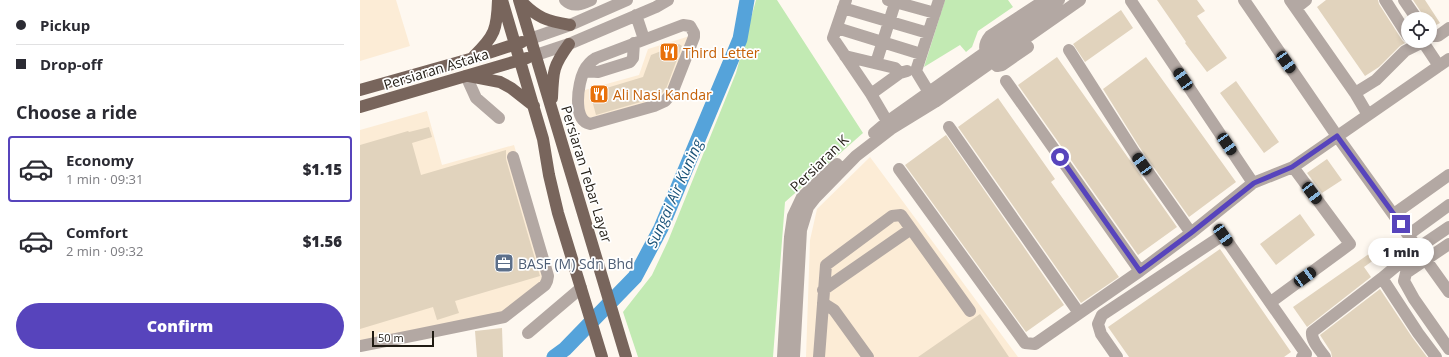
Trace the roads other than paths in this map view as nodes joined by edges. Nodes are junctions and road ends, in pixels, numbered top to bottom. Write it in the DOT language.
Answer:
graph roads {
  1 [pos="498,0"];
  2 [pos="502,0"];
  3 [pos="519,0"];
  4 [pos="565,0"];
  5 [pos="591,0"];
  6 [pos="627,0"];
  7 [pos="668,0"];
  8 [pos="939,0"];
  9 [pos="1045,0"];
  10 [pos="1059,0"];
  11 [pos="1078,0"];
  12 [pos="1244,0"];
  13 [pos="1306,0"];
  14 [pos="1385,0"];
  15 [pos="1404,0"];
  16 [pos="893,1"];
  17 [pos="1131,1"];
  18 [pos="844,4"];
  19 [pos="1293,4"];
  20 [pos="1412,12"];
  21 [pos="935,14"];
  22 [pos="636,15"];
  23 [pos="889,22"];
  24 [pos="1401,25"];
  25 [pos="570,26"];
  26 [pos="836,28"];
  27 [pos="1449,28"];
  28 [pos="928,33"];
  29 [pos="1437,36"];
  30 [pos="530,39"];
  31 [pos="639,41"];
  32 [pos="882,42"];
  33 [pos="515,44"];
  34 [pos="569,44"];
  35 [pos="1408,48"];
  36 [pos="1427,48"];
  37 [pos="1069,50"];
  38 [pos="921,54"];
  39 [pos="536,55"];
  40 [pos="845,56"];
  41 [pos="989,57"];
  42 [pos="470,59"];
  43 [pos="1449,59"];
  44 [pos="520,60"];
  45 [pos="876,63"];
  46 [pos="1439,66"];
  47 [pos="916,71"];
  48 [pos="900,72"];
  49 [pos="466,76"];
  50 [pos="1006,81"];
  51 [pos="360,90"];
  52 [pos="1356,93"];
  53 [pos="871,94"];
  54 [pos="932,97"];
  55 [pos="534,106"];
  56 [pos="360,107"];
  57 [pos="552,108"];
  58 [pos="1368,115"];
  59 [pos="499,118"];
  60 [pos="889,125"];
  61 [pos="949,127"];
  62 [pos="1337,136"];
  63 [pos="513,157"];
  64 [pos="1292,167"];
  65 [pos="899,169"];
  66 [pos="1449,175"];
  67 [pos="1254,183"];
  68 [pos="1449,205"];
  69 [pos="1394,214"];
  70 [pos="1449,227"];
  71 [pos="911,229"];
  72 [pos="1191,233"];
  73 [pos="1408,234"];
  74 [pos="1449,244"];
  75 [pos="1418,248"];
  76 [pos="1426,260"];
  77 [pos="1140,271"];
  78 [pos="1382,278"];
  79 [pos="823,290"];
  80 [pos="582,291"];
  81 [pos="1449,292"];
  82 [pos="1271,302"];
  83 [pos="823,303"];
  84 [pos="970,311"];
  85 [pos="1079,313"];
  86 [pos="528,333"];
  87 [pos="360,346"];
  88 [pos="1449,349"];
  89 [pos="600,351"];
  90 [pos="626,357"];
  91 [pos="783,357"];
  92 [pos="794,357"];
  93 [pos="819,357"];
  94 [pos="868,357"];
  95 [pos="1117,357"];
  96 [pos="1302,357"];
  97 [pos="1325,357"];
  98 [pos="1436,357"];
  1 -- 42 [label="main road"];
  2 -- 33 [label="main road"];
  3 -- 25 [label="main road"];
  3 -- 30 [label="main road, Persiaran Tebar Layar"];
  4 -- 5 [label="street"];
  6 -- 25 [label="street"];
  7 -- 22 [label="street"];
  8 -- 21 [label="street"];
  9 -- 41 [label="street"];
  10 -- 41 [label="street"];
  11 -- 41 [label="street"];
  12 -- 62 [label="street"];
  13 -- 19 [label="street"];
  14 -- 24 [label="street"];
  15 -- 20 [label="street"];
  16 -- 21 [label="street"];
  16 -- 23 [label="street"];
  17 -- 67 [label="street"];
  18 -- 23 [label="street"];
  18 -- 26 [label="street"];
  19 -- 52 [label="street"];
  21 -- 28 [label="street"];
  22 -- 31 [label="street"];
  22 -- 34 [label="street"];
  23 -- 28 [label="street"];
  23 -- 32 [label="street"];
  25 -- 30 [label="street"];
  26 -- 32 [label="street"];
  26 -- 40 [label="street"];
  27 -- 29 [label="street"];
  28 -- 38 [label="street"];
  30 -- 33 [label="main road, Persiaran Astaka"];
  30 -- 39 [label="main road, Persiaran Tebar Layar"];
  31 -- 31 [label="street"];
  32 -- 38 [label="street"];
  32 -- 45 [label="street"];
  33 -- 42 [label="main road, Persiaran Astaka"];
  33 -- 44 [label="main road"];
  34 -- 39 [label="street"];
  34 -- 57 [label="main road"];
  35 -- 52 [label="street"];
  36 -- 46 [label="street"];
  37 -- 72 [label="street"];
  38 -- 47 [label="street"];
  39 -- 44 [label="main road, Persiaran Astaka"];
  39 -- 57 [label="main road, Persiaran Tebar Layar"];
  40 -- 45 [label="street"];
  40 -- 53 [label="street"];
  41 -- 54 [label="street, Persiaran K"];
  42 -- 51 [label="main road, Persiaran Astaka"];
  43 -- 46 [label="street"];
  44 -- 49 [label="main road, Persiaran Astaka"];
  44 -- 55 [label="main road"];
  45 -- 48 [label="street"];
  46 -- 58 [label="street"];
  47 -- 48 [label="street"];
  47 -- 54 [label="street"];
  48 -- 53 [label="street"];
  49 -- 55 [label="main road"];
  49 -- 56 [label="main road, Persiaran Astaka"];
  49 -- 59 [label="street"];
  50 -- 77 [label="street"];
  52 -- 58 [label="street"];
  53 -- 60 [label="street"];
  54 -- 60 [label="street, Persiaran K"];
  55 -- 80 [label="main road"];
  57 -- 90 [label="main road, Persiaran Tebar Layar"];
  58 -- 62 [label="street"];
  60 -- 91 [label="street, Persiaran K"];
  60 -- 92 [label="street, Persiaran K"];
  61 -- 85 [label="street"];
  62 -- 64 [label="street"];
  62 -- 69 [label="street"];
  63 -- 87 [label="street"];
  64 -- 67 [label="street"];
  64 -- 82 [label="street"];
  65 -- 85 [label="street"];
  66 -- 69 [label="street"];
  67 -- 72 [label="street"];
  68 -- 73 [label="street"];
  69 -- 73 [label="street"];
  70 -- 75 [label="street"];
  71 -- 79 [label="street"];
  71 -- 79 [label="street"];
  71 -- 84 [label="street"];
  72 -- 77 [label="street"];
  73 -- 75 [label="street"];
  74 -- 76 [label="street"];
  75 -- 76 [label="street"];
  75 -- 78 [label="street"];
  76 -- 81 [label="street"];
  76 -- 88 [label="street"];
  77 -- 85 [label="street"];
  78 -- 97 [label="street"];
  78 -- 98 [label="street"];
  79 -- 83 [label="street"];
  80 -- 86 [label="street"];
  80 -- 89 [label="main road"];
  82 -- 95 [label="street"];
  82 -- 96 [label="street"];
  83 -- 93 [label="street"];
  83 -- 94 [label="street"];
}
